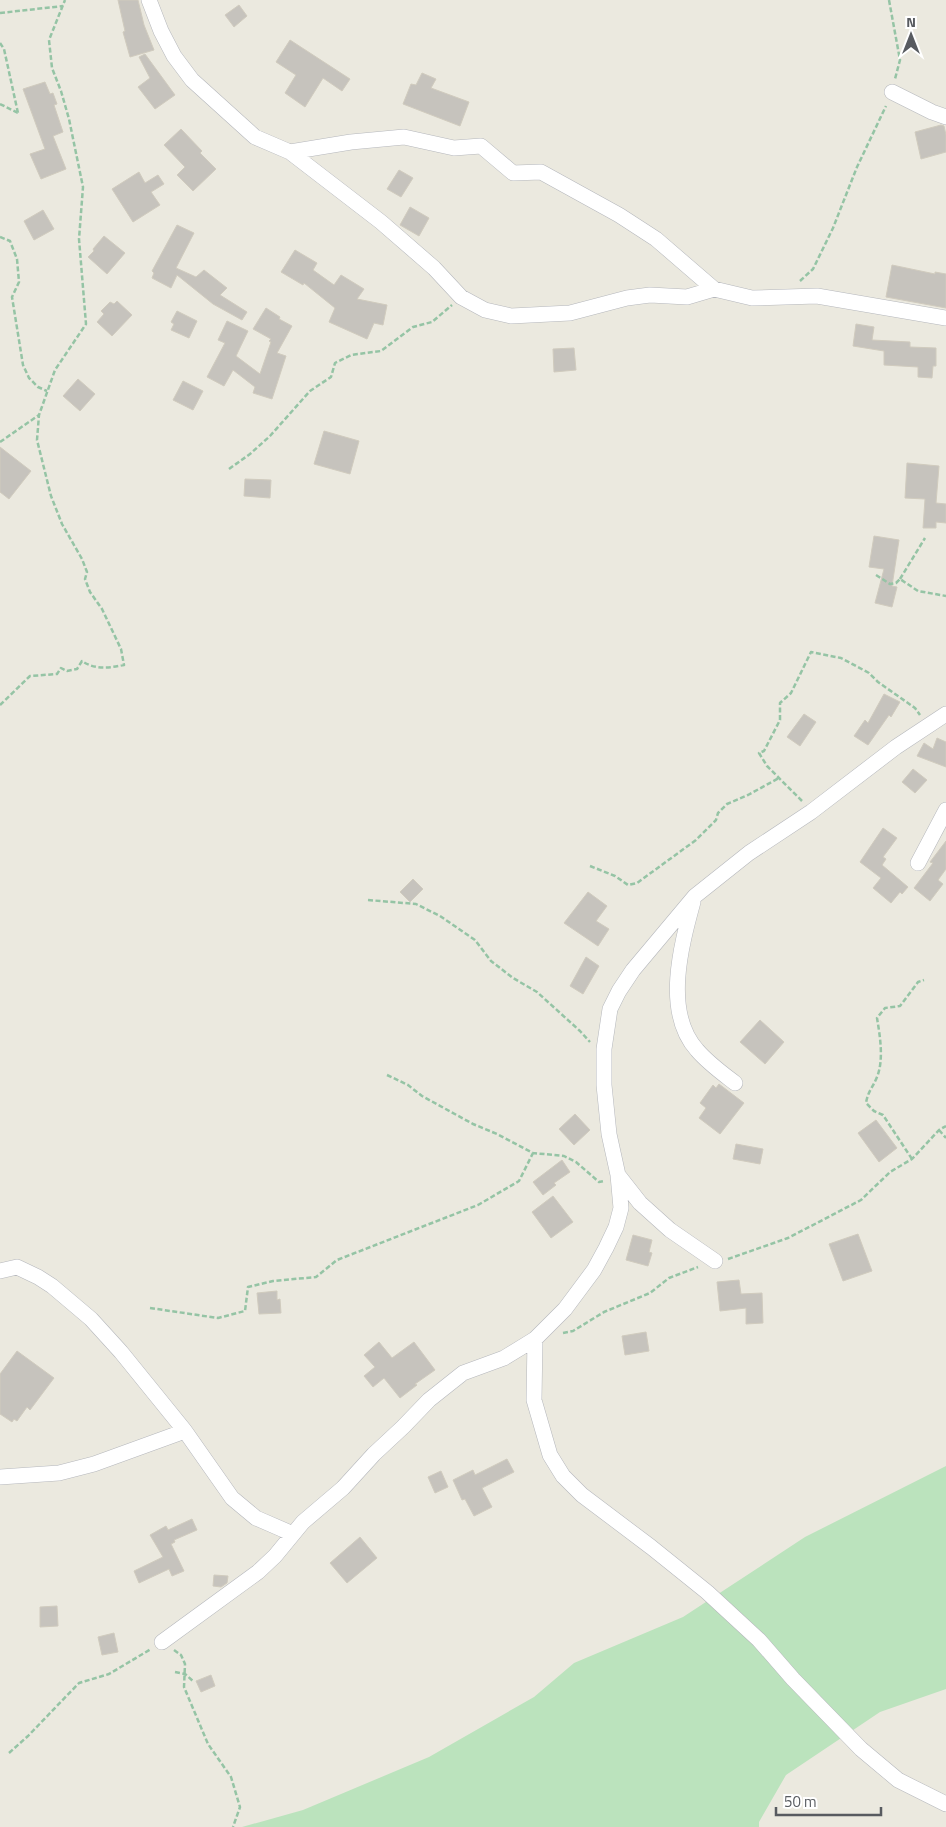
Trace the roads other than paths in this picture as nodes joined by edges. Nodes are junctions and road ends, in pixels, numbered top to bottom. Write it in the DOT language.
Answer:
graph roads {
  1 [pos="150,0"];
  2 [pos="892,92"];
  3 [pos="946,117"];
  4 [pos="290,152"];
  5 [pos="714,289"];
  6 [pos="946,318"];
  7 [pos="946,714"];
  8 [pos="946,810"];
  9 [pos="918,863"];
  10 [pos="695,896"];
  11 [pos="735,1083"];
  12 [pos="618,1175"];
  13 [pos="715,1261"];
  14 [pos="0,1271"];
  15 [pos="535,1339"];
  16 [pos="185,1431"];
  17 [pos="0,1477"];
  18 [pos="293,1534"];
  19 [pos="162,1642"];
  20 [pos="946,1804"];
  1 -- 4 [label="street"];
  2 -- 3 [label="street"];
  4 -- 5 [label="street"];
  4 -- 5 [label="street"];
  5 -- 6 [label="street"];
  7 -- 10 [label="street"];
  8 -- 9 [label="street"];
  10 -- 11 [label="street"];
  10 -- 12 [label="street"];
  12 -- 13 [label="street"];
  12 -- 15 [label="street"];
  14 -- 16 [label="street"];
  15 -- 18 [label="street"];
  15 -- 20 [label="street"];
  16 -- 17 [label="street"];
  16 -- 18 [label="street"];
  18 -- 19 [label="street"];
}
